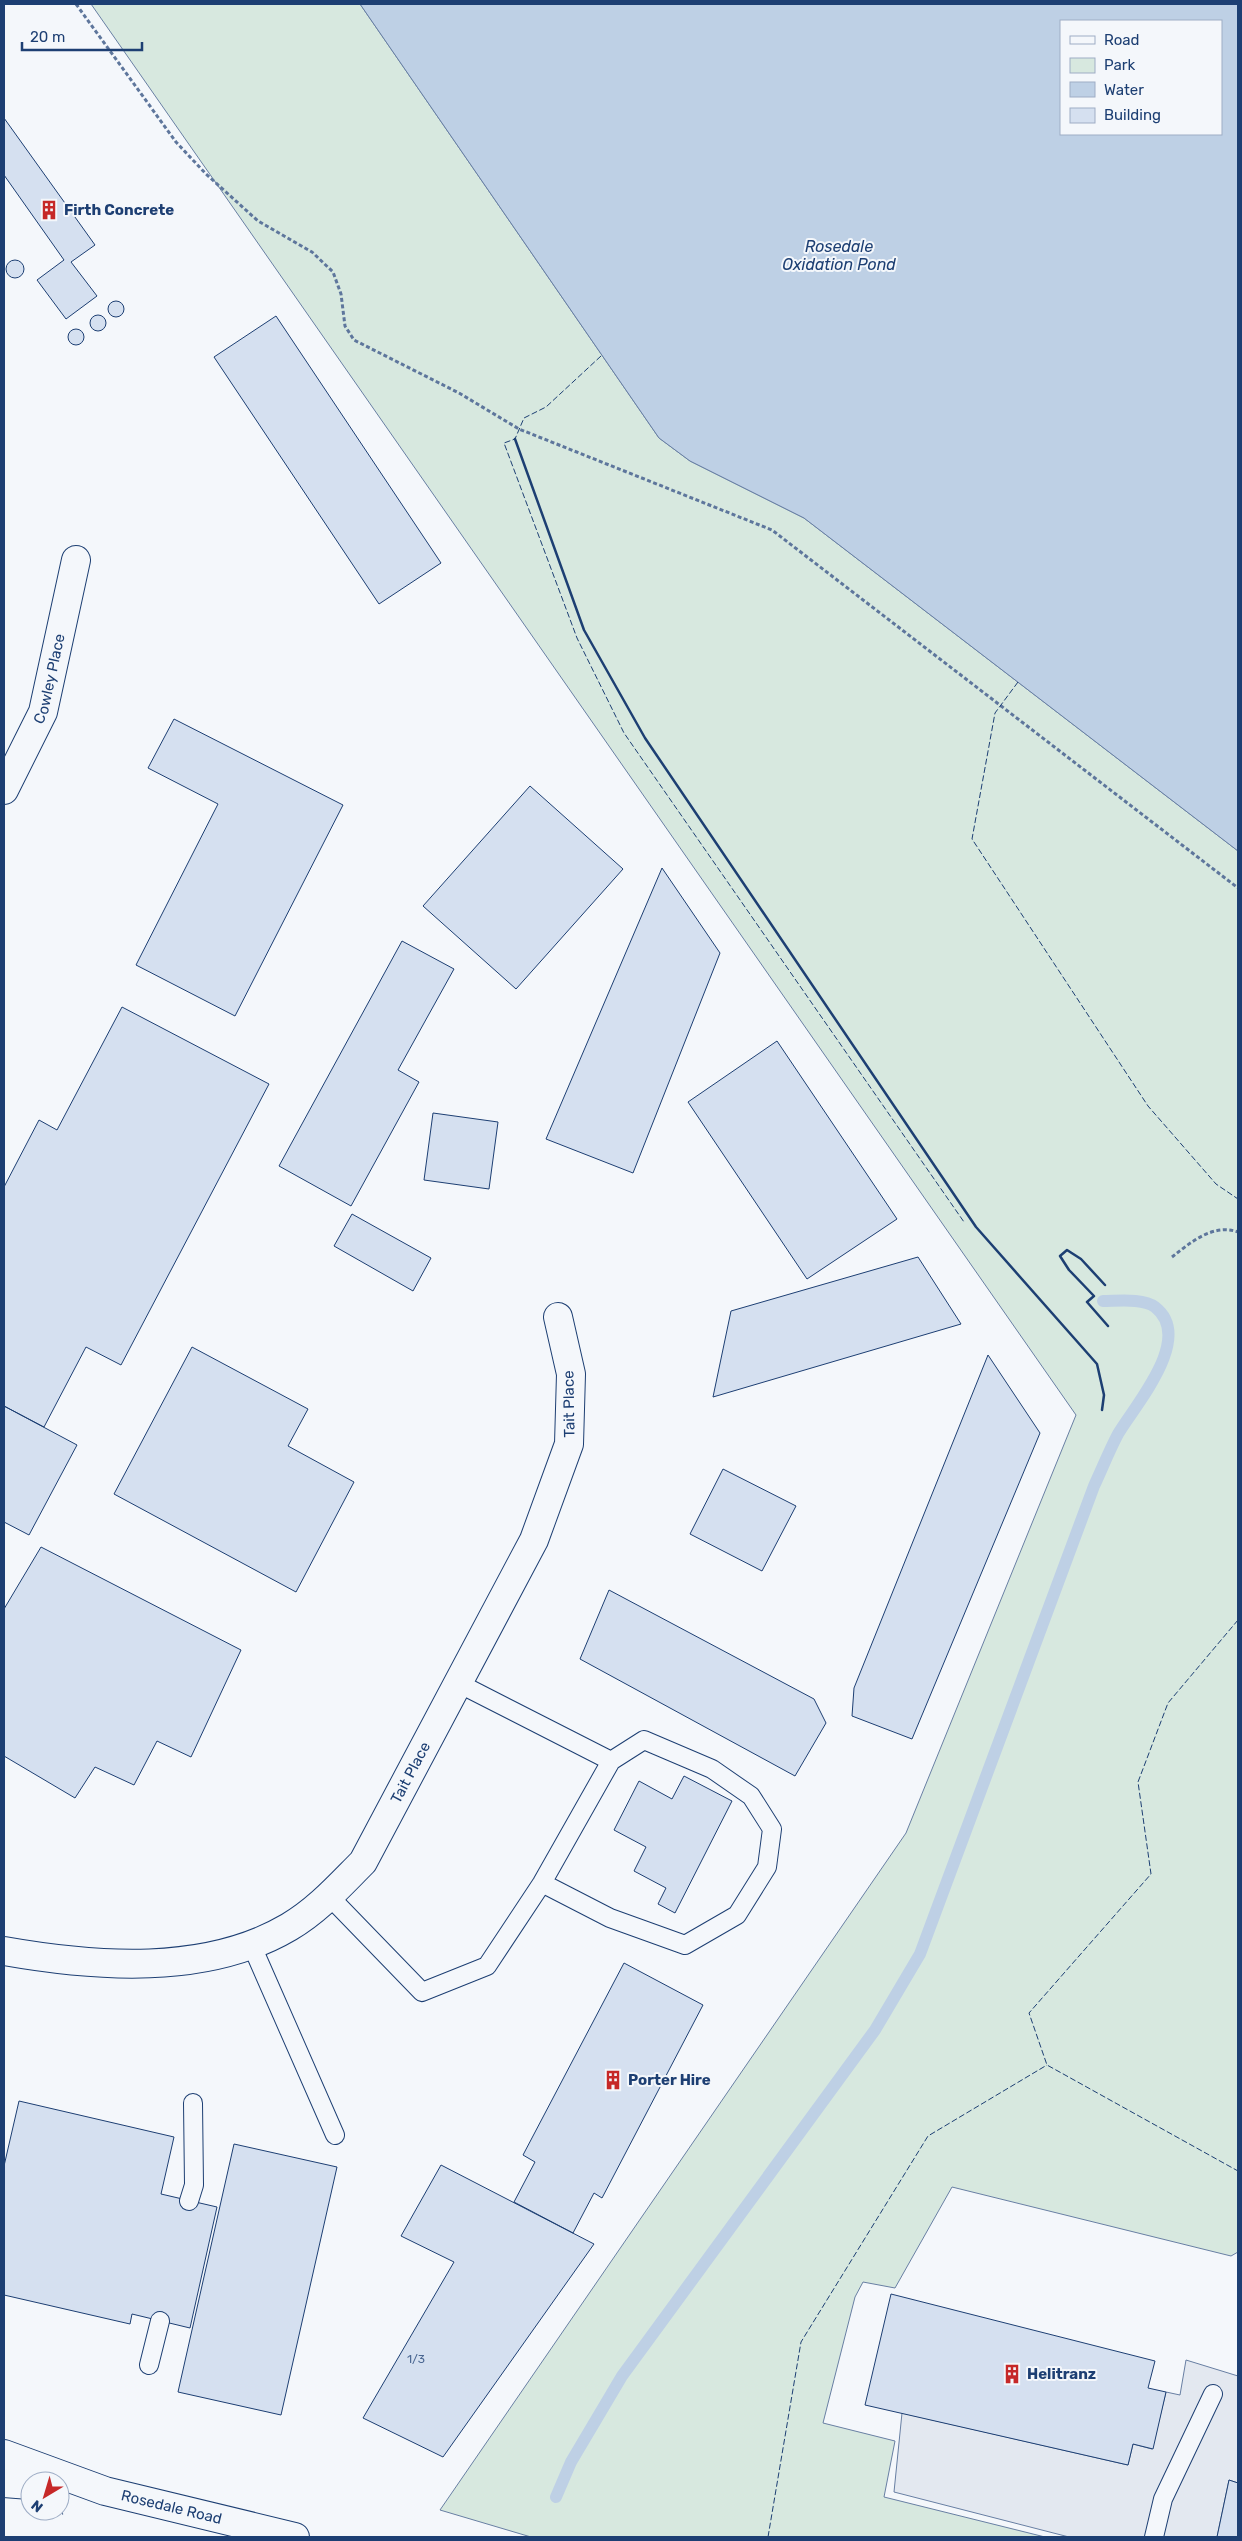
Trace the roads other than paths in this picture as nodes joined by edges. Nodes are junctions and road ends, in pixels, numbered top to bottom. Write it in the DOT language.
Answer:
graph roads {
  1 [pos="76,560"];
  2 [pos="4,790"];
  3 [pos="558,1317"];
  4 [pos="458,1683"];
  5 [pos="611,1762"];
  6 [pos="542,1883"];
  7 [pos="329,1896"];
  8 [pos="252,1946"];
  9 [pos="4,1951"];
  10 [pos="193,2103"];
  11 [pos="336,2135"];
  12 [pos="190,2201"];
  13 [pos="160,2321"];
  14 [pos="149,2365"];
  15 [pos="1213,2394"];
  16 [pos="4,2454"];
  17 [pos="4,2483"];
  18 [pos="20,2485"];
  19 [pos="70,2489"];
  20 [pos="105,2492"];
  21 [pos="295,2537"];
  22 [pos="1154,2537"];
  1 -- 2 [label="street, Cowley Place"];
  3 -- 4 [label="street, Tait Place"];
  4 -- 5 [label="lane"];
  4 -- 7 [label="street, Tait Place"];
  5 -- 6 [label="lane"];
  5 -- 6 [label="lane"];
  6 -- 7 [label="lane"];
  7 -- 8 [label="street, Tait Place"];
  8 -- 9 [label="street, Tait Place"];
  8 -- 11 [label="lane"];
  10 -- 12 [label="lane"];
  13 -- 14 [label="lane"];
  15 -- 22 [label="lane"];
  16 -- 20 [label="street, Rosedale Road"];
  17 -- 18 [label="street"];
  19 -- 20 [label="street, Rosedale Road"];
  20 -- 21 [label="street, Rosedale Road"];
}
